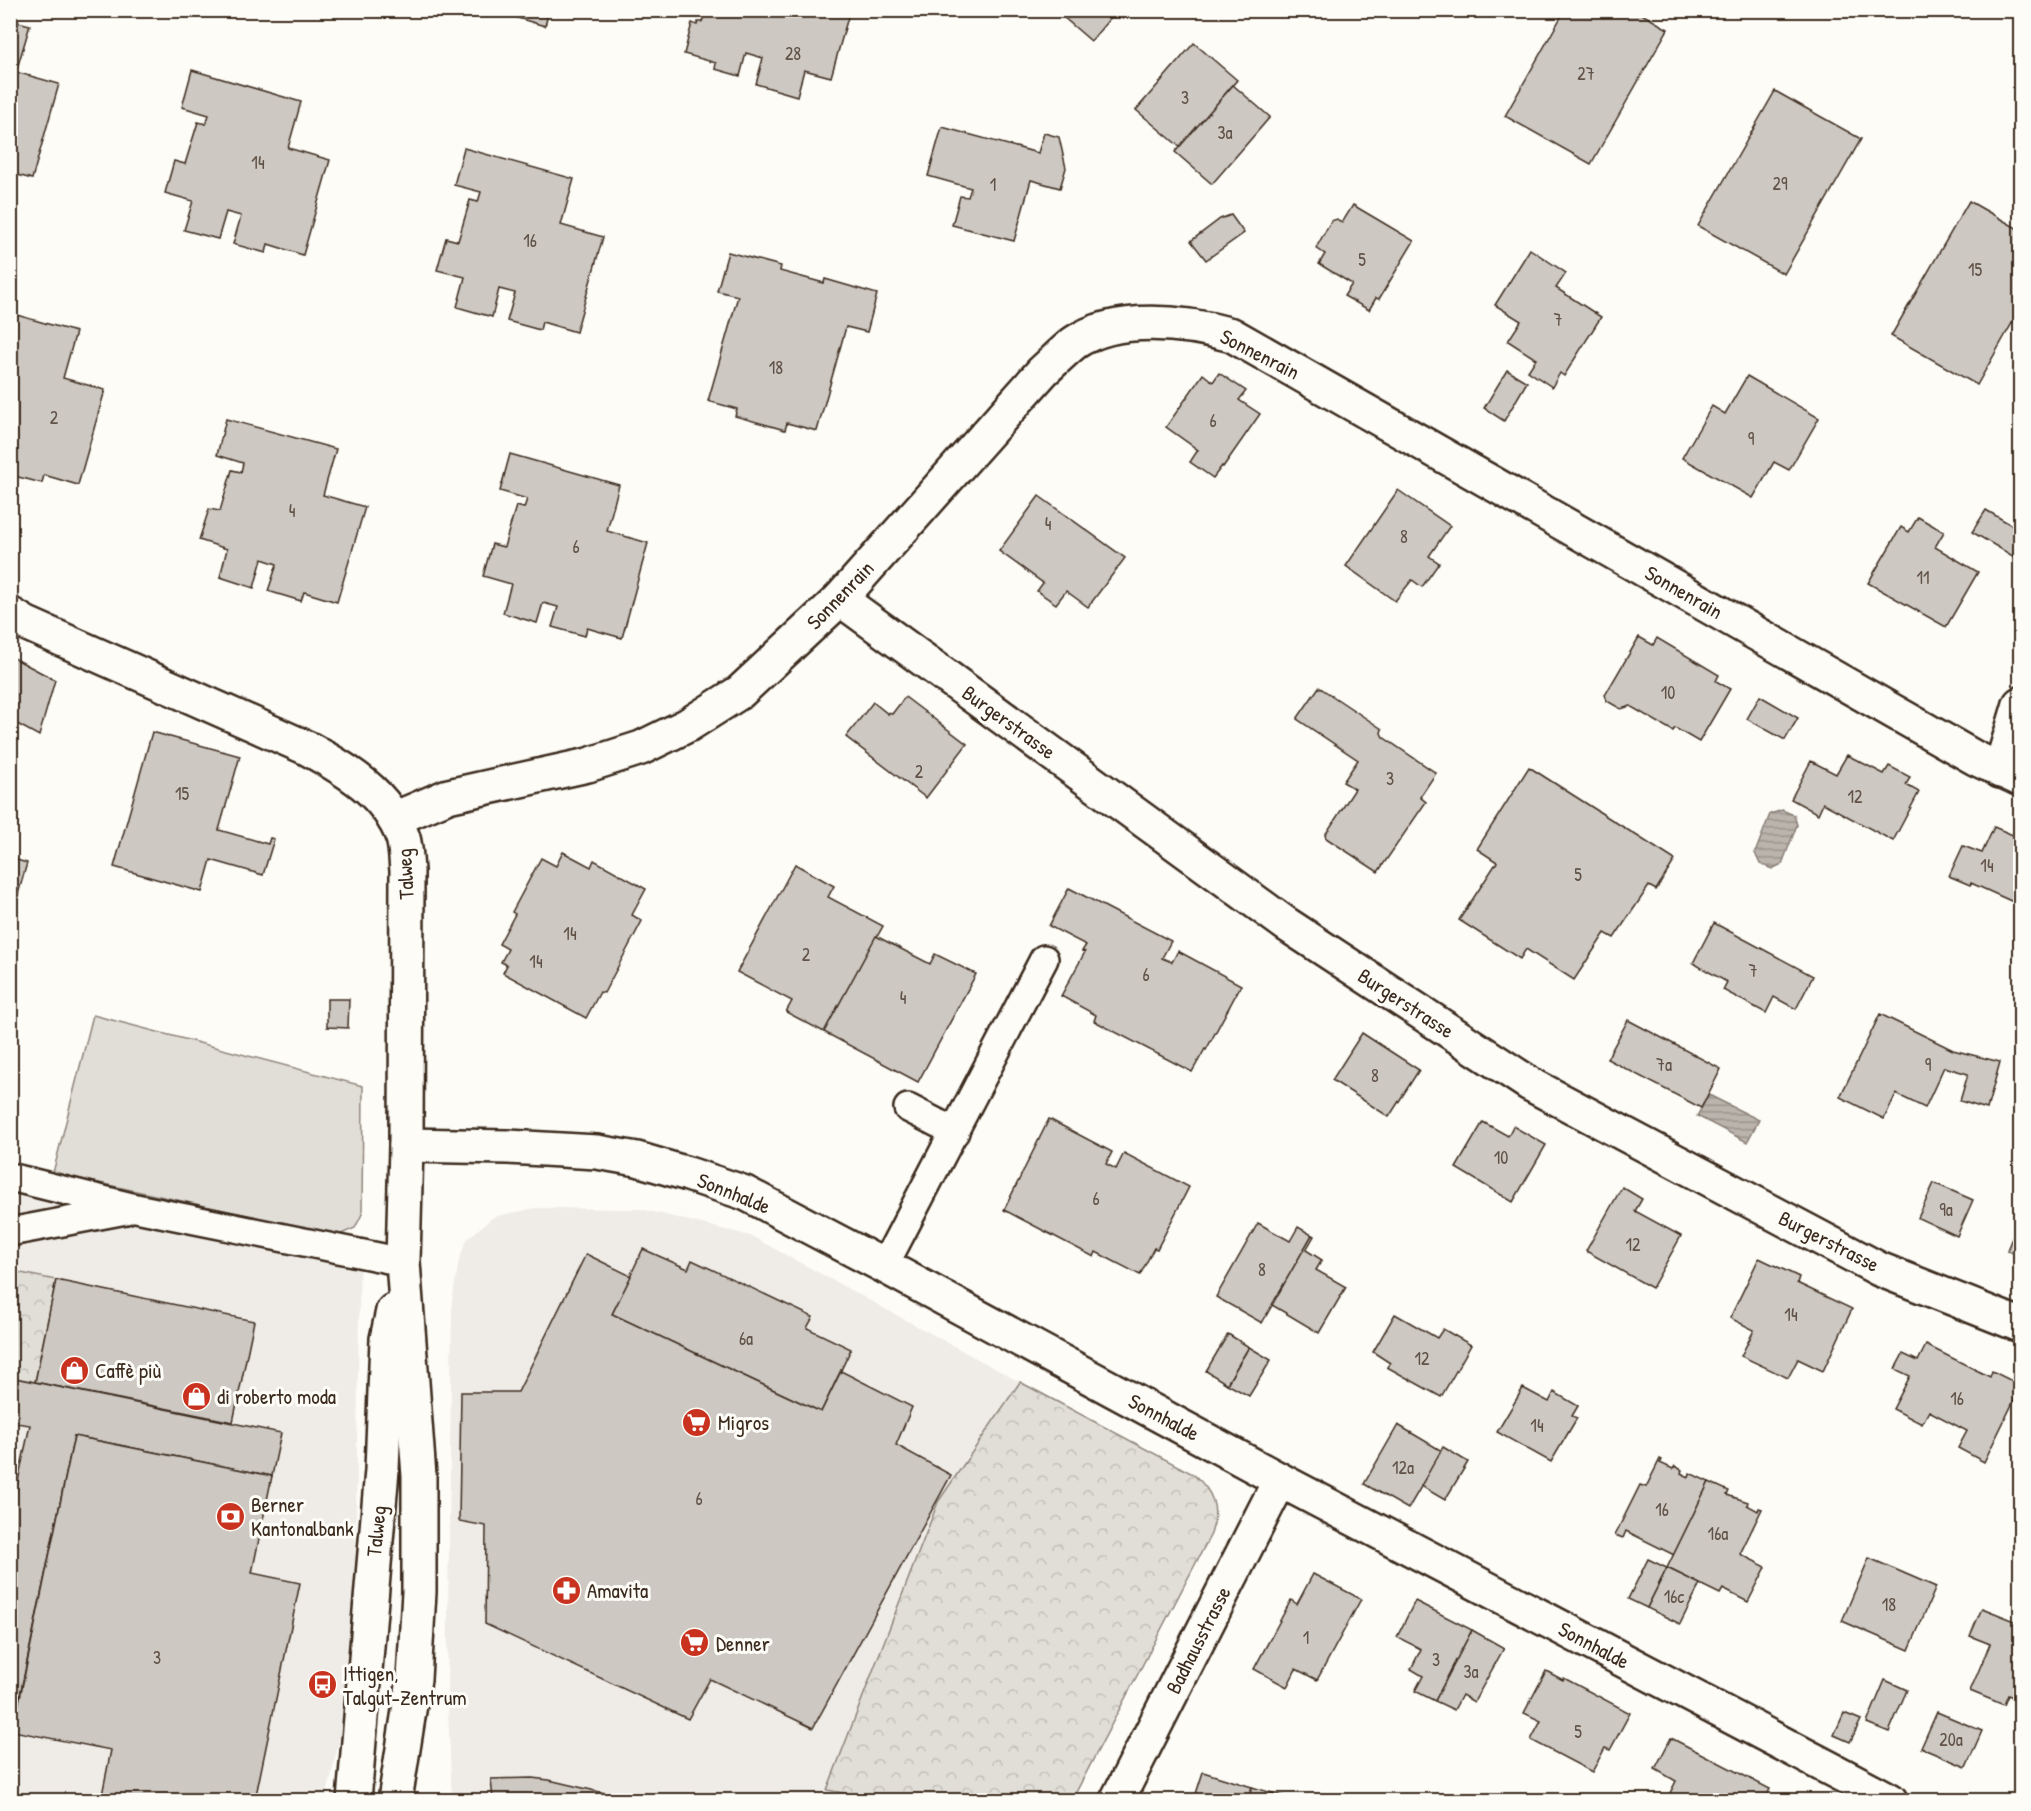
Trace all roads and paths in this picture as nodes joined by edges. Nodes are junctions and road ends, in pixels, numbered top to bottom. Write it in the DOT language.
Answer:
graph roads {
  1 [pos="840,599"];
  2 [pos="10,614"];
  3 [pos="2020,704"];
  4 [pos="2010,775"];
  5 [pos="394,819"];
  6 [pos="1044,958"];
  7 [pos="908,1108"];
  8 [pos="955,1132"];
  9 [pos="406,1145"];
  10 [pos="10,1177"];
  11 [pos="136,1208"];
  12 [pos="10,1232"];
  13 [pos="403,1262"];
  14 [pos="884,1266"];
  15 [pos="2020,1324"];
  16 [pos="1280,1480"];
  17 [pos="354,1800"];
  18 [pos="395,1800"];
  19 [pos="1117,1800"];
  20 [pos="1890,1800"];
  1 -- 4 [label="street, Sonnenrain"];
  1 -- 5 [label="street, Sonnenrain"];
  1 -- 15 [label="street, Burgerstrasse"];
  2 -- 5 [label="street, Talweg"];
  3 -- 4 [label="street"];
  5 -- 9 [label="street, Talweg"];
  6 -- 8 [label="lane"];
  7 -- 8 [label="lane"];
  8 -- 14 [label="lane"];
  9 -- 13 [label="street, Talweg"];
  9 -- 14 [label="street, Sonnhalde"];
  10 -- 11 [label="lane"];
  11 -- 12 [label="lane"];
  11 -- 13 [label="lane"];
  13 -- 17 [label="street, Talweg"];
  13 -- 18 [label="street, Talweg"];
  14 -- 16 [label="street, Sonnhalde"];
  16 -- 19 [label="street, Badhausstrasse"];
  16 -- 20 [label="street, Sonnhalde"];
}
